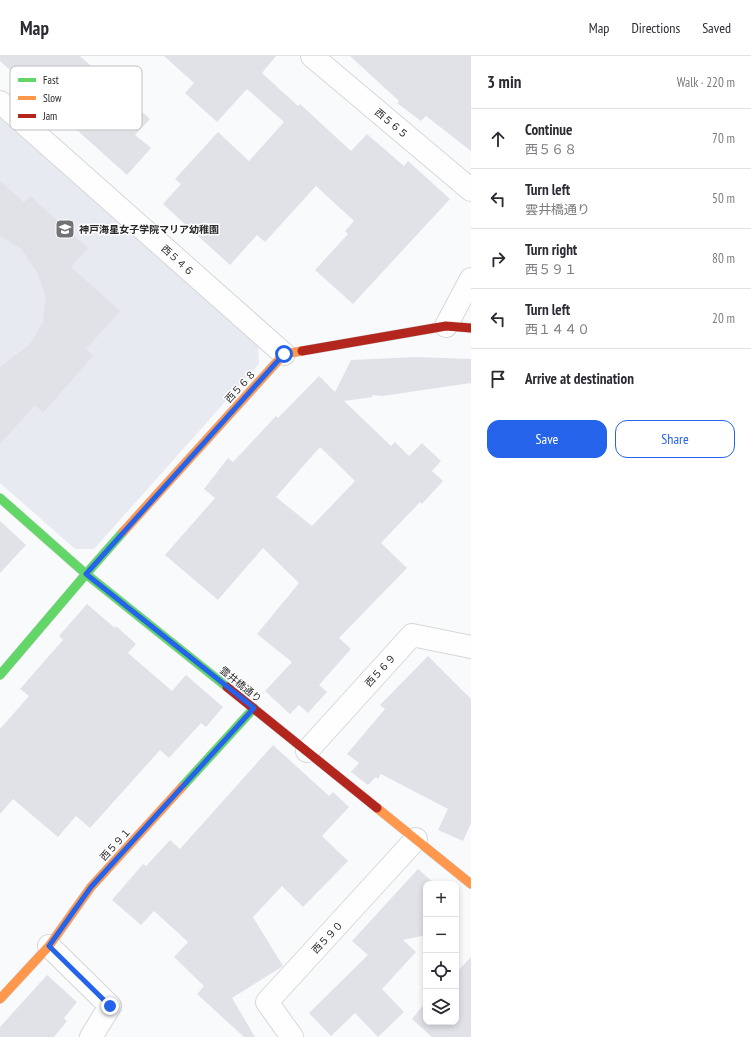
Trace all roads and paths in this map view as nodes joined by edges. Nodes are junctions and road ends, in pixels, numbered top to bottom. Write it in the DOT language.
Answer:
graph roads {
  1 [pos="312,56"];
  2 [pos="0,102"];
  3 [pos="10,111"];
  4 [pos="32,130"];
  5 [pos="471,190"];
  6 [pos="471,279"];
  7 [pos="446,326"];
  8 [pos="471,328"];
  9 [pos="284,354"];
  10 [pos="0,498"];
  11 [pos="86,574"];
  12 [pos="471,647"];
  13 [pos="0,674"];
  14 [pos="254,708"];
  15 [pos="307,751"];
  16 [pos="416,839"];
  17 [pos="471,884"];
  18 [pos="49,946"];
  19 [pos="0,1000"];
  20 [pos="91,1037"];
  21 [pos="292,1037"];
  1 -- 5 [label="street, 西５６５"];
  2 -- 3 [label="street, 西５４６"];
  4 -- 9 [label="street, 西５４６"];
  6 -- 7 [label="street"];
  7 -- 8 [label="street"];
  7 -- 9 [label="street"];
  9 -- 11 [label="street, 西５６８"];
  10 -- 11 [label="street, 雲井橋通り"];
  11 -- 13 [label="street"];
  11 -- 14 [label="street, 雲井橋通り"];
  12 -- 15 [label="street, 西５６９"];
  14 -- 15 [label="street, 雲井橋通り"];
  14 -- 18 [label="street, 西５９１"];
  15 -- 16 [label="street, 雲井橋通り"];
  16 -- 17 [label="street, 雲井橋通り"];
  16 -- 21 [label="street, 西５９０"];
  18 -- 19 [label="street, 西５９１"];
  18 -- 20 [label="street"];
}
